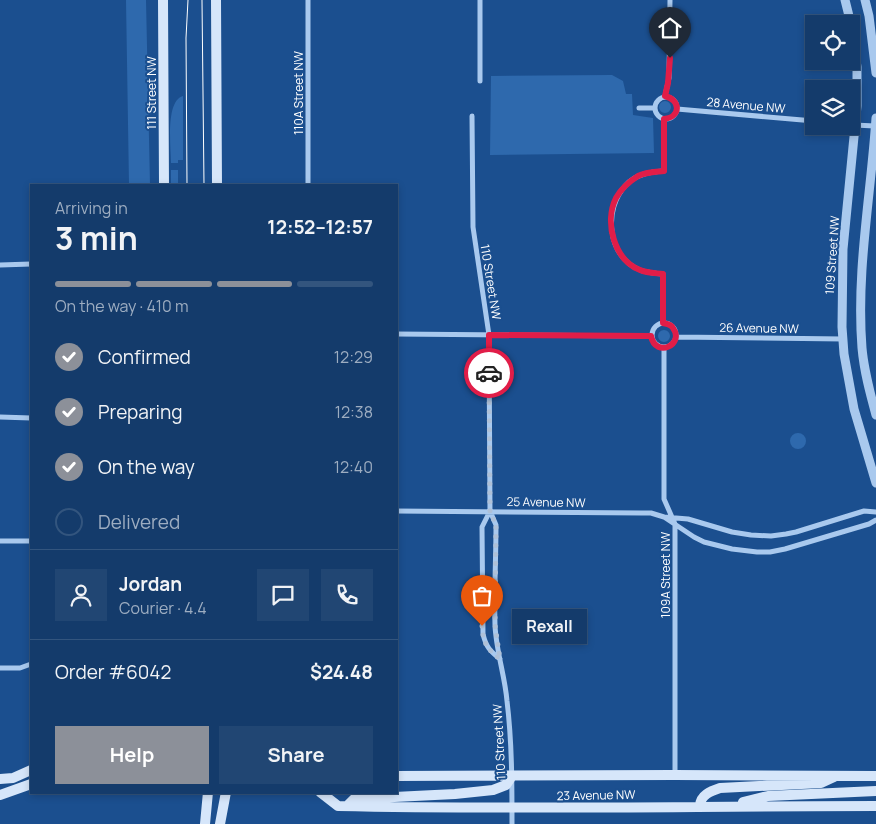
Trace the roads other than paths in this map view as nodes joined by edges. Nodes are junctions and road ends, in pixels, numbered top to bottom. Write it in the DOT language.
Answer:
graph roads {
  1 [pos="163,0"];
  2 [pos="216,0"];
  3 [pos="308,0"];
  4 [pos="480,0"];
  5 [pos="670,0"];
  6 [pos="846,0"];
  7 [pos="865,0"];
  8 [pos="849,15"];
  9 [pos="876,73"];
  10 [pos="480,81"];
  11 [pos="665,96"];
  12 [pos="638,108"];
  13 [pos="654,108"];
  14 [pos="677,109"];
  15 [pos="472,116"];
  16 [pos="876,118"];
  17 [pos="664,119"];
  18 [pos="805,120"];
  19 [pos="860,125"];
  20 [pos="876,126"];
  21 [pos="853,135"];
  22 [pos="164,184"];
  23 [pos="217,184"];
  24 [pos="308,184"];
  25 [pos="0,264"];
  26 [pos="30,264"];
  27 [pos="663,323"];
  28 [pos="398,334"];
  29 [pos="489,335"];
  30 [pos="651,336"];
  31 [pos="676,337"];
  32 [pos="843,339"];
  33 [pos="664,348"];
  34 [pos="876,416"];
  35 [pos="0,417"];
  36 [pos="30,418"];
  37 [pos="876,483"];
  38 [pos="398,511"];
  39 [pos="490,511"];
  40 [pos="876,512"];
  41 [pos="664,517"];
  42 [pos="672,518"];
  43 [pos="876,520"];
  44 [pos="675,524"];
  45 [pos="0,541"];
  46 [pos="30,541"];
  47 [pos="500,659"];
  48 [pos="30,664"];
  49 [pos="0,668"];
  50 [pos="30,770"];
  51 [pos="676,775"];
  52 [pos="398,776"];
  53 [pos="512,776"];
  54 [pos="838,776"];
  55 [pos="876,776"];
  56 [pos="0,779"];
  57 [pos="30,784"];
  58 [pos="876,791"];
  59 [pos="208,794"];
  60 [pos="226,794"];
  61 [pos="231,794"];
  62 [pos="323,794"];
  63 [pos="0,795"];
  64 [pos="347,806"];
  65 [pos="700,806"];
  66 [pos="730,806"];
  67 [pos="876,806"];
  68 [pos="224,808"];
  69 [pos="512,808"];
  70 [pos="205,824"];
  71 [pos="220,824"];
  72 [pos="512,824"];
  1 -- 22 [label="main road, 111 Street NW"];
  2 -- 23 [label="main road"];
  3 -- 24 [label="street, 110A Street NW"];
  4 -- 10 [label="street"];
  5 -- 11 [label="street"];
  6 -- 8 [label="street, 109 Street NW"];
  7 -- 9 [label="street"];
  11 -- 13 [label="street"];
  11 -- 14 [label="street"];
  12 -- 13 [label="street"];
  13 -- 17 [label="street"];
  14 -- 17 [label="street"];
  14 -- 18 [label="street, 28 Avenue NW"];
  15 -- 29 [label="street, 110 Street NW"];
  16 -- 20 [label="street"];
  17 -- 27 [label="street"];
  19 -- 20 [label="street"];
  20 -- 34 [label="street"];
  21 -- 32 [label="street, 109 Street NW"];
  25 -- 26 [label="street"];
  27 -- 30 [label="street"];
  27 -- 31 [label="street"];
  28 -- 29 [label="street"];
  29 -- 30 [label="street"];
  29 -- 39 [label="street, 110 Street NW"];
  30 -- 33 [label="street"];
  31 -- 32 [label="street, 26 Avenue NW"];
  31 -- 33 [label="street"];
  32 -- 37 [label="street, 109 Street NW"];
  33 -- 42 [label="street, 109A Street NW"];
  35 -- 36 [label="street"];
  38 -- 39 [label="street, 25 Avenue NW"];
  39 -- 41 [label="street, 25 Avenue NW"];
  39 -- 47 [label="street, 110 Street NW"];
  39 -- 47 [label="street, 110 Street NW"];
  40 -- 42 [label="street, 25 Avenue NW"];
  41 -- 42 [label="street, 25 Avenue NW"];
  41 -- 44 [label="street, 25 Avenue NW"];
  42 -- 44 [label="street, 109A Street NW"];
  43 -- 44 [label="street, 25 Avenue NW"];
  44 -- 51 [label="street, 109A Street NW"];
  45 -- 46 [label="street"];
  47 -- 53 [label="street, 110 Street NW"];
  48 -- 49 [label="street"];
  50 -- 56 [label="main road"];
  51 -- 53 [label="main road, 23 Avenue NW"];
  51 -- 54 [label="main road, 23 Avenue NW"];
  52 -- 53 [label="main road, 23 Avenue NW"];
  53 -- 64 [label="main road"];
  53 -- 69 [label="street, 110 Street NW"];
  54 -- 55 [label="main road, 23 Avenue NW"];
  54 -- 65 [label="main road"];
  57 -- 63 [label="main road"];
  58 -- 66 [label="main road"];
  59 -- 70 [label="main road"];
  60 -- 68 [label="main road"];
  61 -- 68 [label="main road"];
  62 -- 64 [label="main road, 23 Avenue NW"];
  64 -- 69 [label="main road, 23 Avenue NW"];
  65 -- 66 [label="main road, 23 Avenue NW"];
  65 -- 69 [label="main road, 23 Avenue NW"];
  66 -- 67 [label="main road, 23 Avenue NW"];
  68 -- 71 [label="main road"];
  69 -- 72 [label="street, 110 Street NW"];
}
